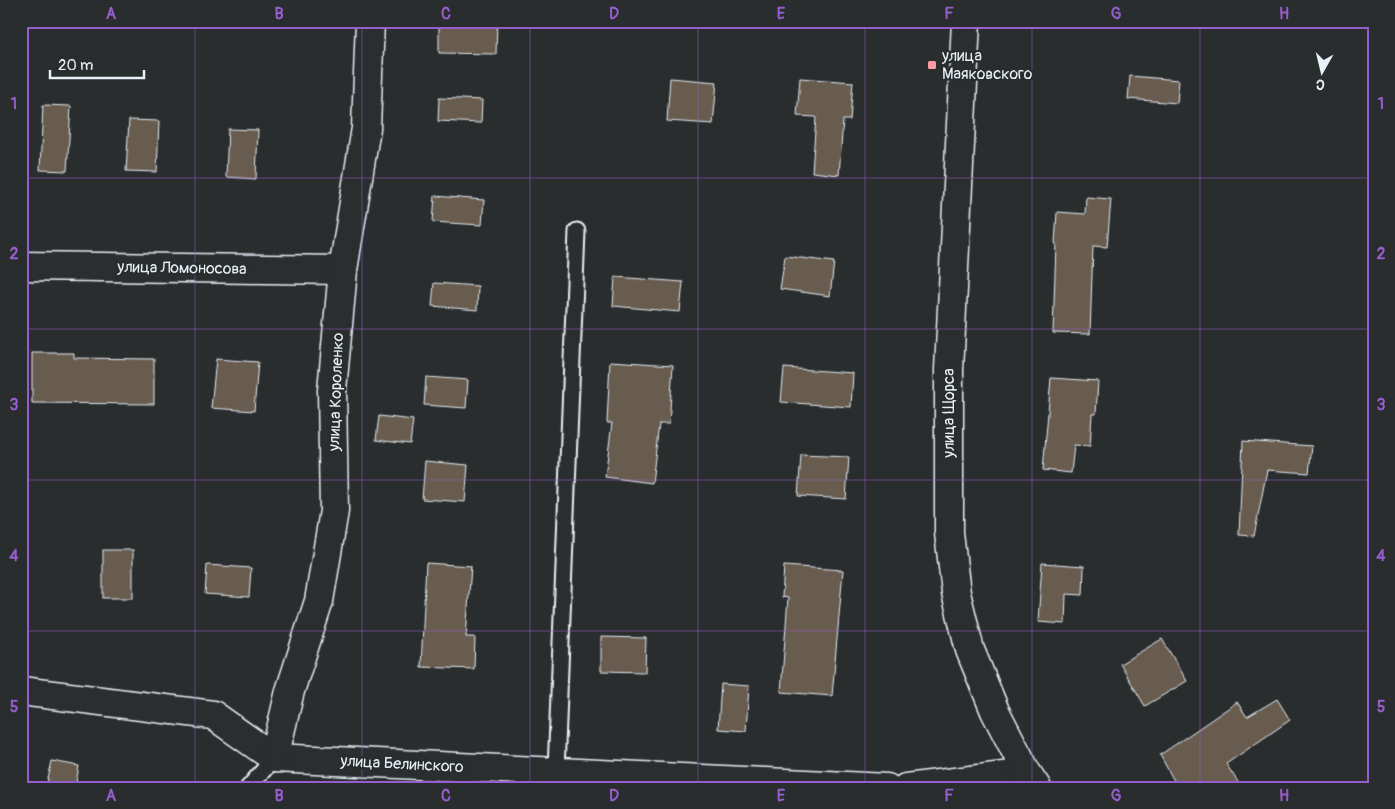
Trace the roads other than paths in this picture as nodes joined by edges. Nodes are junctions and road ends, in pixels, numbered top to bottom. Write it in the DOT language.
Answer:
graph roads {
  1 [pos="370,21"];
  2 [pos="966,21"];
  3 [pos="577,232"];
  4 [pos="21,266"];
  5 [pos="343,270"];
  6 [pos="21,690"];
  7 [pos="274,758"];
  8 [pos="556,771"];
  9 [pos="1032,781"];
  10 [pos="248,788"];
  11 [pos="887,788"];
  12 [pos="906,788"];
  1 -- 5 [label="street, улица Короленко"];
  2 -- 9 [label="street, улица Щорса"];
  3 -- 8 [label="lane"];
  4 -- 5 [label="street, улица Ломоносова"];
  5 -- 7 [label="street, улица Короленко"];
  6 -- 7 [label="street"];
  7 -- 8 [label="street, улица Белинского"];
  7 -- 10 [label="lane"];
  8 -- 11 [label="street, улица Белинского"];
  9 -- 12 [label="street"];
}
